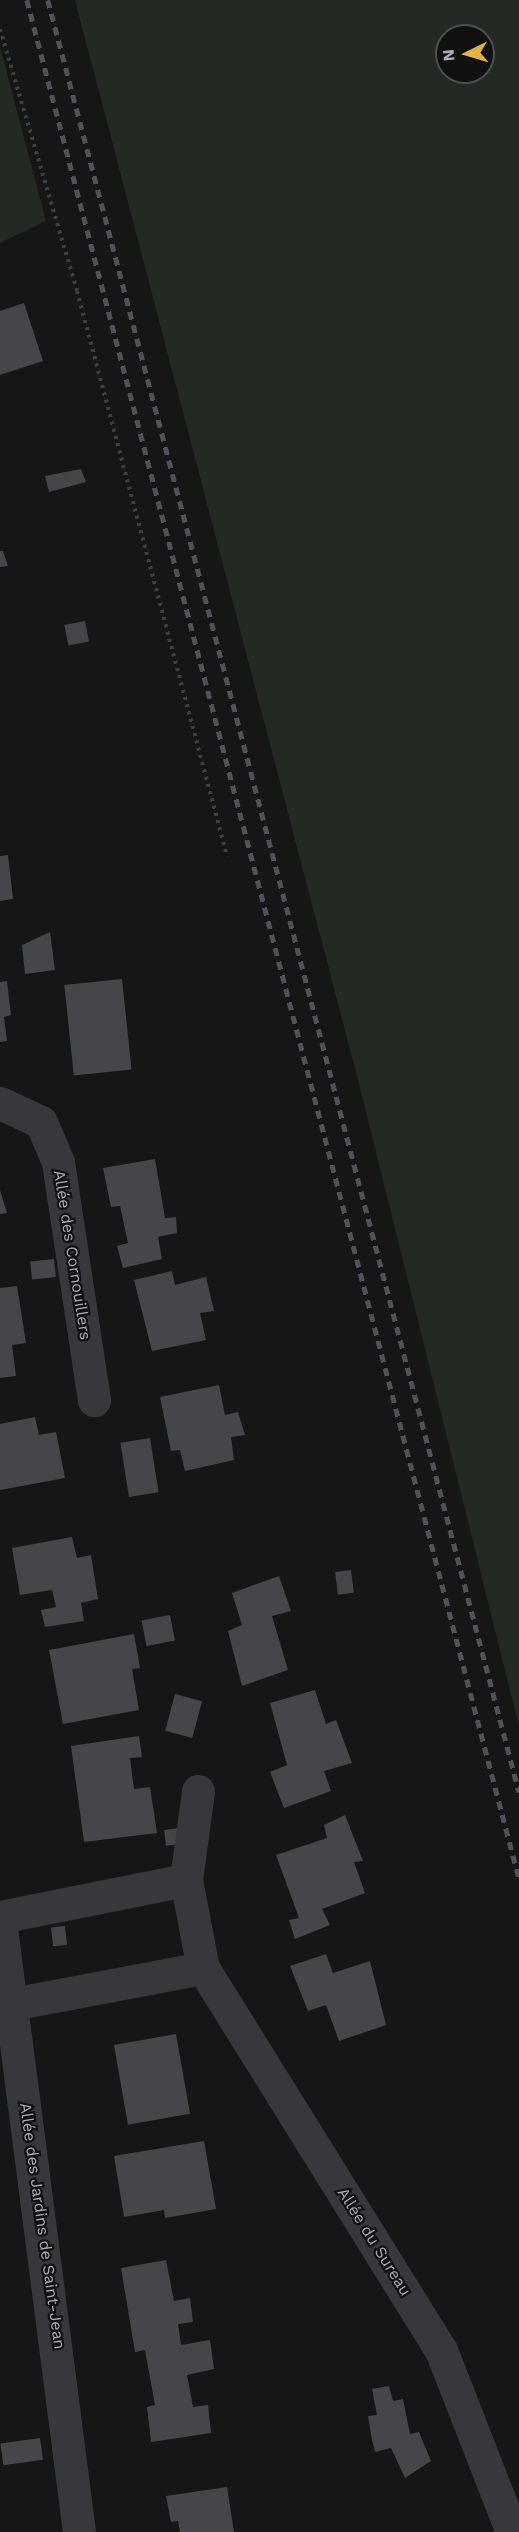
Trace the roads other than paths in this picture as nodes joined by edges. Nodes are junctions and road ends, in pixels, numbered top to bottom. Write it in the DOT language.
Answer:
graph roads {
  1 [pos="0,1103"];
  2 [pos="93,1400"];
  3 [pos="198,1791"];
  4 [pos="186,1880"];
  5 [pos="0,1918"];
  6 [pos="203,1968"];
  7 [pos="12,2004"];
  8 [pos="79,2532"];
  9 [pos="512,2532"];
  1 -- 2 [label="street, Allée des Cornouillers"];
  3 -- 4 [label="street, Allée du Sureau"];
  4 -- 5 [label="street"];
  4 -- 6 [label="street, Allée du Sureau"];
  5 -- 7 [label="street, Allée des Jardins de Saint-Jean"];
  6 -- 7 [label="street"];
  6 -- 9 [label="street, Allée du Sureau"];
  7 -- 8 [label="street, Allée des Jardins de Saint-Jean"];
}
